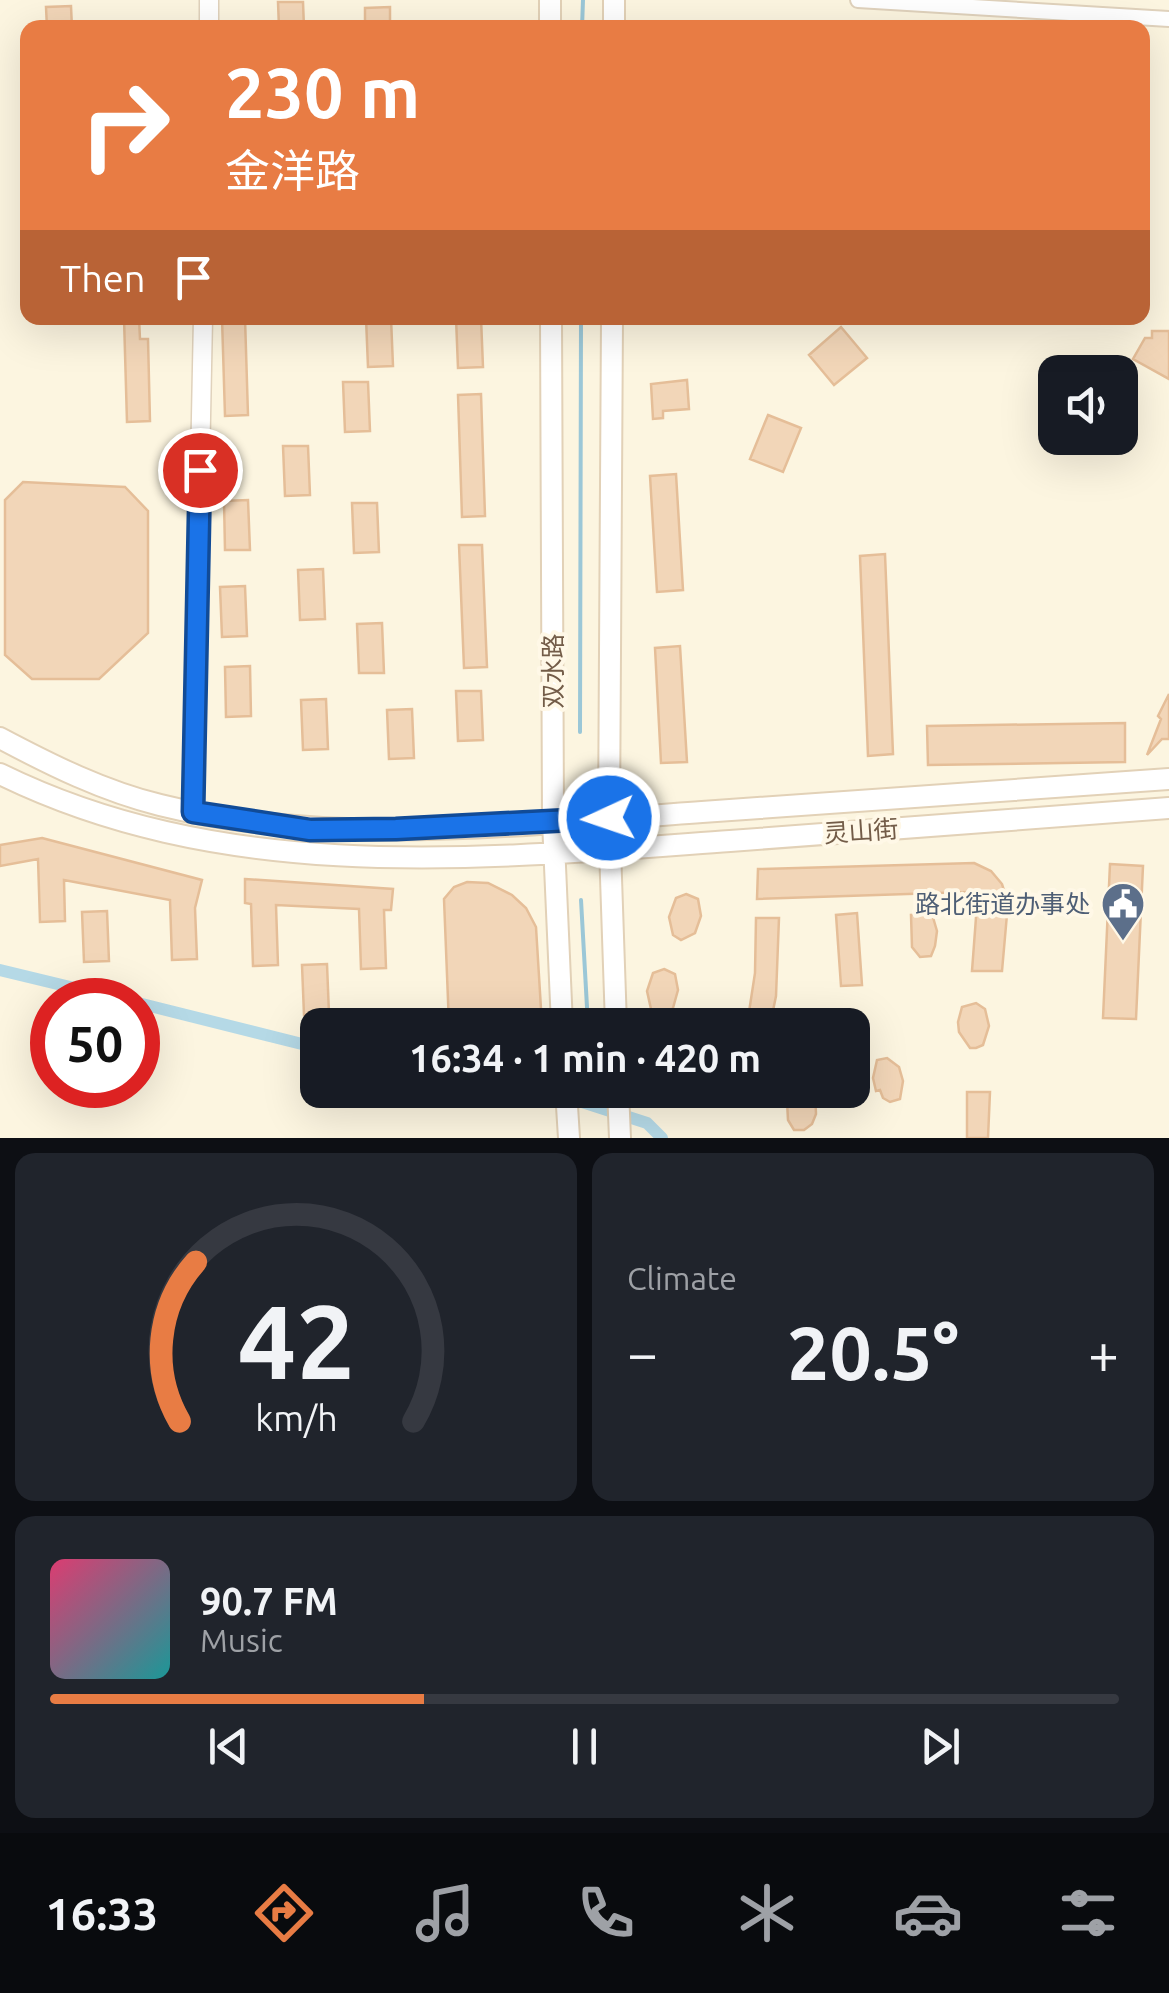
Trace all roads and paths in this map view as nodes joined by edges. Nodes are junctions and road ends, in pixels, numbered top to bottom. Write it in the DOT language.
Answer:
graph roads {
  1 [pos="858,0"];
  2 [pos="941,2"];
  3 [pos="1169,19"];
  4 [pos="203,325"];
  5 [pos="551,325"];
  6 [pos="612,325"];
  7 [pos="0,738"];
  8 [pos="0,774"];
  9 [pos="1169,779"];
  10 [pos="1169,808"];
  11 [pos="193,812"];
  12 [pos="609,818"];
  13 [pos="553,821"];
  14 [pos="610,850"];
  15 [pos="554,852"];
  16 [pos="561,1008"];
  17 [pos="615,1008"];
  18 [pos="567,1108"];
  19 [pos="570,1138"];
  1 -- 2 [label="street"];
  2 -- 3 [label="street"];
  4 -- 11 [label="street"];
  5 -- 13 [label="main road, 双水路"];
  6 -- 12 [label="main road"];
  7 -- 11 [label="main road, 灵山街"];
  8 -- 15 [label="main road, 灵山街"];
  9 -- 12 [label="main road, 灵山街"];
  10 -- 14 [label="main road, 灵山街"];
  11 -- 13 [label="main road, 灵山街"];
  12 -- 13 [label="main road, 灵山街"];
  12 -- 14 [label="main road"];
  13 -- 15 [label="main road, 双水路"];
  14 -- 15 [label="main road, 灵山街"];
  14 -- 17 [label="main road"];
  15 -- 16 [label="main road, 双水路"];
  18 -- 19 [label="main road"];
}
